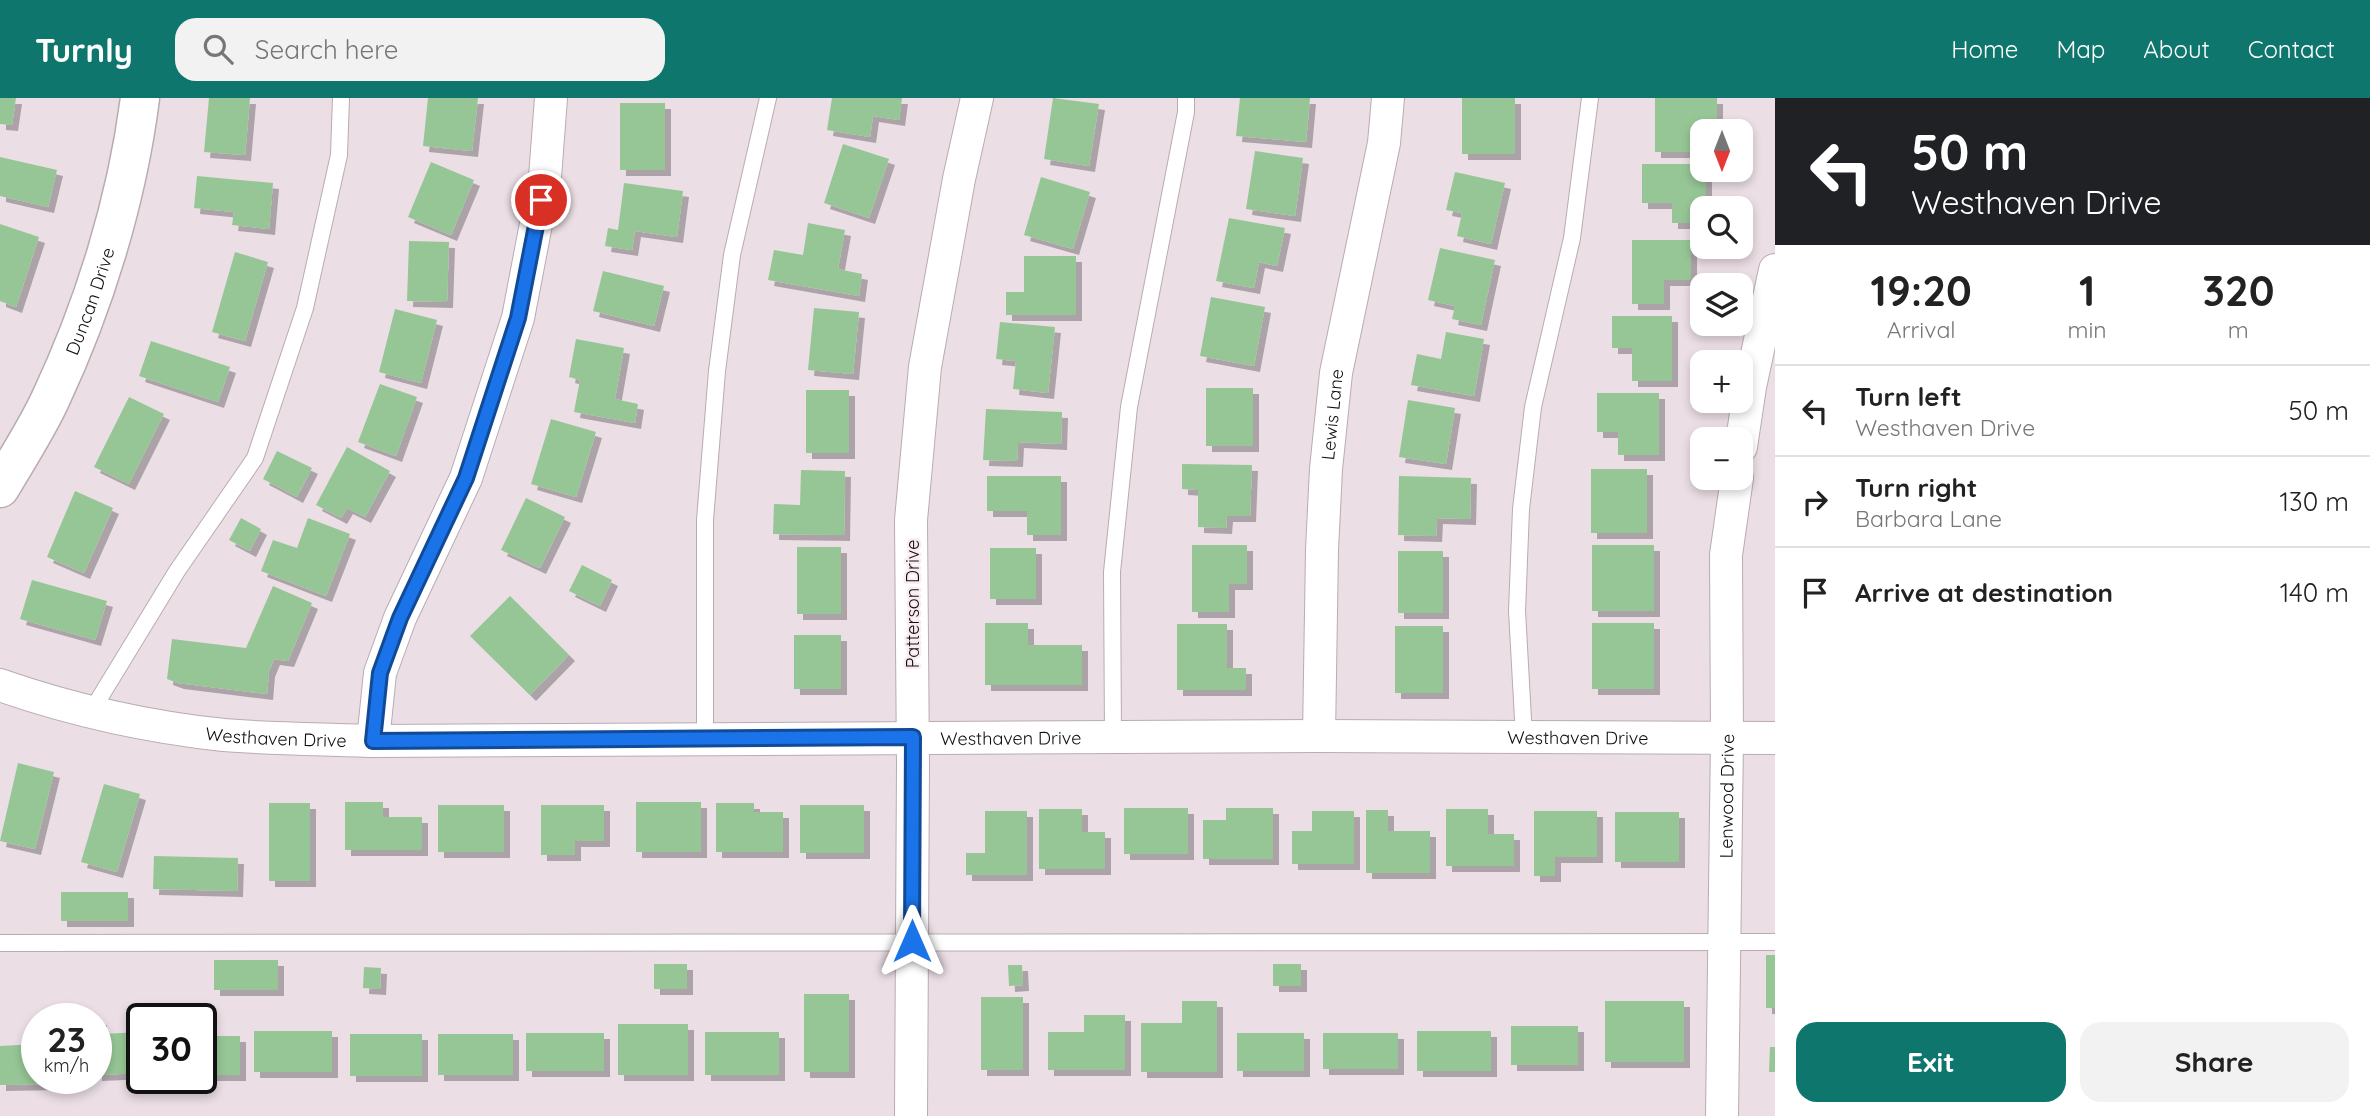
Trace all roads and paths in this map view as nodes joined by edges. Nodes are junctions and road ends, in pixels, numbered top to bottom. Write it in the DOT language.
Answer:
graph roads {
  1 [pos="140,98"];
  2 [pos="341,98"];
  3 [pos="551,98"];
  4 [pos="768,98"];
  5 [pos="977,98"];
  6 [pos="1186,98"];
  7 [pos="1388,98"];
  8 [pos="1590,98"];
  9 [pos="1775,270"];
  10 [pos="1744,427"];
  11 [pos="0,488"];
  12 [pos="1735,490"];
  13 [pos="0,685"];
  14 [pos="91,712"];
  15 [pos="1319,736"];
  16 [pos="913,737"];
  17 [pos="1113,737"];
  18 [pos="1524,737"];
  19 [pos="705,738"];
  20 [pos="1727,738"];
  21 [pos="1775,738"];
  22 [pos="373,741"];
  23 [pos="912,941"];
  24 [pos="1724,942"];
  25 [pos="1775,942"];
  26 [pos="0,943"];
  27 [pos="911,1116"];
  28 [pos="1722,1116"];
  1 -- 11 [label="street, Duncan Drive"];
  2 -- 14 [label="lane"];
  3 -- 22 [label="street"];
  4 -- 19 [label="lane"];
  5 -- 16 [label="street, Patterson Drive"];
  6 -- 17 [label="lane"];
  7 -- 15 [label="street, Lewis Lane"];
  8 -- 18 [label="lane"];
  9 -- 10 [label="street"];
  12 -- 20 [label="street, Lenwood Drive"];
  13 -- 14 [label="street, Westhaven Drive"];
  14 -- 22 [label="street, Westhaven Drive"];
  15 -- 17 [label="street, Westhaven Drive"];
  15 -- 18 [label="street, Westhaven Drive"];
  16 -- 17 [label="street, Westhaven Drive"];
  16 -- 19 [label="street, Westhaven Drive"];
  16 -- 23 [label="street, Patterson Drive"];
  18 -- 20 [label="street, Westhaven Drive"];
  19 -- 22 [label="street, Westhaven Drive"];
  20 -- 21 [label="street, Westhaven Drive"];
  20 -- 24 [label="street, Lenwood Drive"];
  23 -- 24 [label="lane"];
  23 -- 26 [label="lane"];
  23 -- 27 [label="street, Patterson Drive"];
  24 -- 25 [label="lane"];
  24 -- 28 [label="street, Lenwood Drive"];
}
